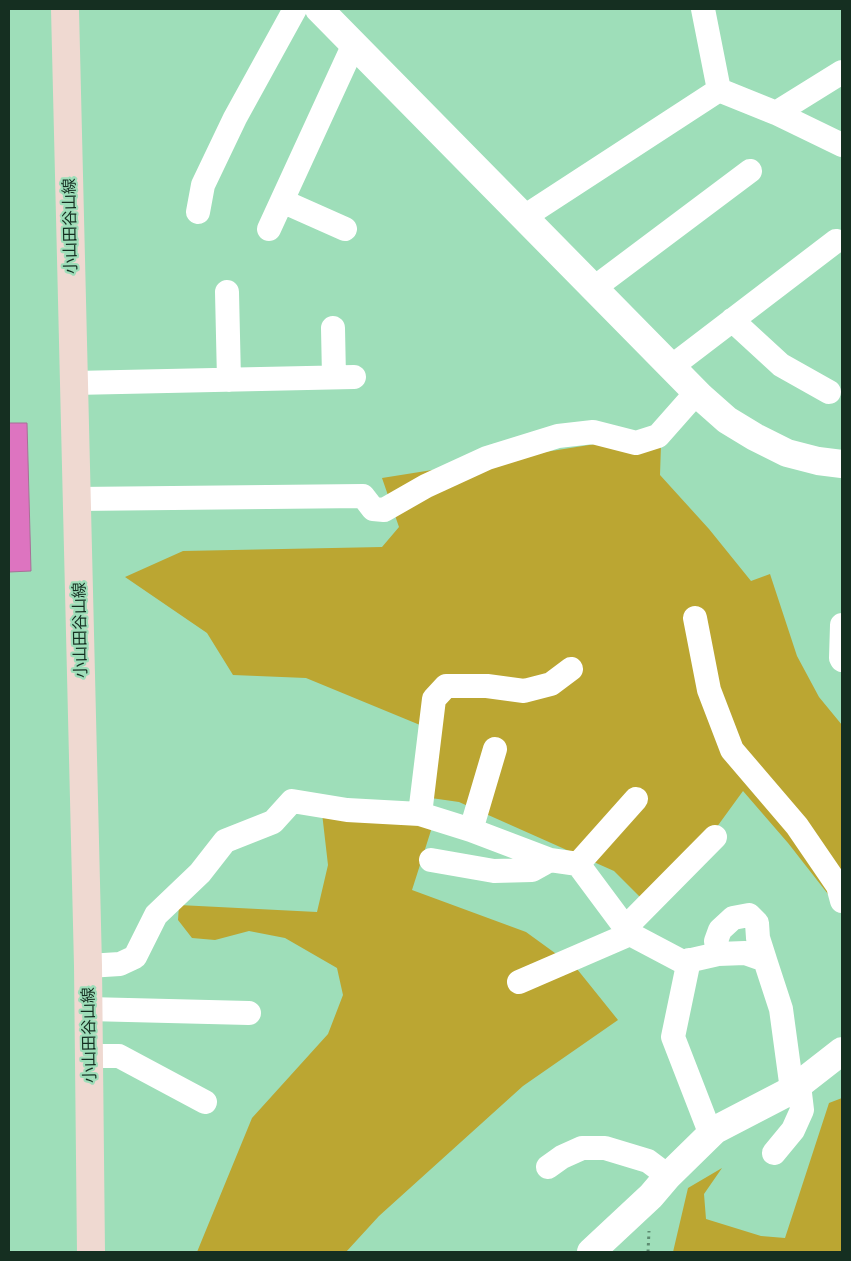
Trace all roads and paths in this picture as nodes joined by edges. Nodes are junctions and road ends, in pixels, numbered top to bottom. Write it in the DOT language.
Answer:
graph roads {
  1 [pos="65,9"];
  2 [pos="295,9"];
  3 [pos="319,9"];
  4 [pos="703,9"];
  5 [pos="354,44"];
  6 [pos="842,72"];
  7 [pos="719,90"];
  8 [pos="776,113"];
  9 [pos="842,145"];
  10 [pos="750,171"];
  11 [pos="282,201"];
  12 [pos="198,212"];
  13 [pos="524,217"];
  14 [pos="269,229"];
  15 [pos="345,229"];
  16 [pos="836,242"];
  17 [pos="594,288"];
  18 [pos="227,292"];
  19 [pos="732,320"];
  20 [pos="333,328"];
  21 [pos="671,367"];
  22 [pos="229,380"];
  23 [pos="74,383"];
  24 [pos="828,392"];
  25 [pos="696,393"];
  26 [pos="842,464"];
  27 [pos="77,499"];
  28 [pos="695,618"];
  29 [pos="842,625"];
  30 [pos="842,660"];
  31 [pos="571,669"];
  32 [pos="495,749"];
  33 [pos="636,799"];
  34 [pos="420,814"];
  35 [pos="471,830"];
  36 [pos="715,837"];
  37 [pos="431,860"];
  38 [pos="578,864"];
  39 [pos="536,873"];
  40 [pos="842,901"];
  41 [pos="628,931"];
  42 [pos="718,954"];
  43 [pos="689,960"];
  44 [pos="765,960"];
  45 [pos="88,966"];
  46 [pos="519,982"];
  47 [pos="88,1009"];
  48 [pos="249,1012"];
  49 [pos="842,1051"];
  50 [pos="89,1056"];
  51 [pos="795,1088"];
  52 [pos="205,1102"];
  53 [pos="711,1134"];
  54 [pos="774,1153"];
  55 [pos="548,1167"];
  56 [pos="668,1176"];
  57 [pos="601,1247"];
  58 [pos="91,1252"];
  1 -- 23 [label="main road, 小山田谷山線"];
  2 -- 12 [label="street"];
  3 -- 5 [label="street"];
  4 -- 7 [label="street"];
  5 -- 11 [label="street"];
  5 -- 13 [label="street"];
  6 -- 8 [label="street"];
  7 -- 8 [label="street"];
  7 -- 13 [label="street"];
  8 -- 9 [label="street"];
  10 -- 17 [label="street"];
  11 -- 14 [label="street"];
  11 -- 15 [label="street"];
  13 -- 17 [label="street"];
  16 -- 19 [label="street"];
  17 -- 21 [label="street"];
  18 -- 22 [label="street"];
  19 -- 21 [label="street"];
  19 -- 24 [label="street"];
  20 -- 22 [label="street"];
  21 -- 25 [label="street"];
  22 -- 23 [label="street"];
  23 -- 27 [label="main road, 小山田谷山線"];
  25 -- 26 [label="street"];
  25 -- 27 [label="street"];
  27 -- 45 [label="main road, 小山田谷山線"];
  28 -- 40 [label="street"];
  29 -- 30 [label="street"];
  31 -- 34 [label="street"];
  32 -- 35 [label="street"];
  33 -- 38 [label="street"];
  34 -- 35 [label="street"];
  34 -- 45 [label="street"];
  35 -- 39 [label="street"];
  36 -- 41 [label="street"];
  37 -- 39 [label="street"];
  38 -- 39 [label="street"];
  38 -- 41 [label="street"];
  41 -- 43 [label="street"];
  41 -- 46 [label="street"];
  42 -- 43 [label="street"];
  42 -- 44 [label="street"];
  42 -- 44 [label="street"];
  43 -- 53 [label="street"];
  44 -- 51 [label="street"];
  45 -- 47 [label="main road, 小山田谷山線"];
  47 -- 48 [label="street"];
  47 -- 50 [label="main road, 小山田谷山線"];
  49 -- 51 [label="street"];
  50 -- 52 [label="street"];
  50 -- 58 [label="main road, 小山田谷山線"];
  51 -- 53 [label="street"];
  51 -- 54 [label="street"];
  53 -- 56 [label="street"];
  55 -- 56 [label="street"];
  56 -- 57 [label="street"];
}
